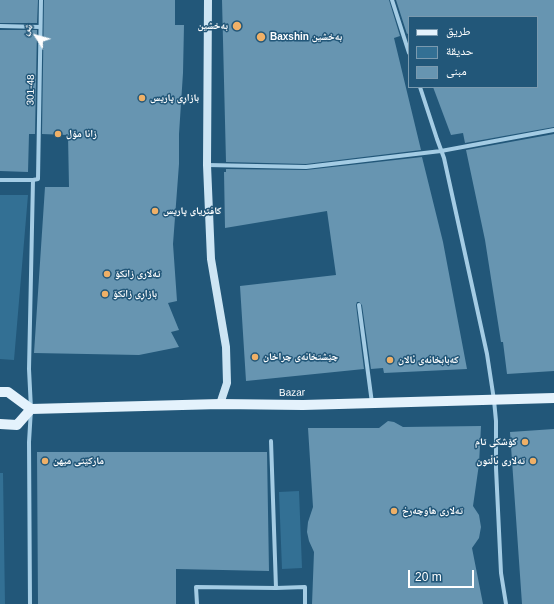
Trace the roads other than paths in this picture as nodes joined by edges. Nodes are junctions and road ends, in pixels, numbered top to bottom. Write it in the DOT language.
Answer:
graph roads {
  1 [pos="41,0"];
  2 [pos="208,0"];
  3 [pos="392,0"];
  4 [pos="0,26"];
  5 [pos="40,27"];
  6 [pos="408,50"];
  7 [pos="420,88"];
  8 [pos="554,130"];
  9 [pos="441,151"];
  10 [pos="207,165"];
  11 [pos="0,180"];
  12 [pos="36,180"];
  13 [pos="359,305"];
  14 [pos="0,392"];
  15 [pos="554,398"];
  16 [pos="494,400"];
  17 [pos="372,403"];
  18 [pos="220,404"];
  19 [pos="31,409"];
  20 [pos="0,424"];
  21 [pos="271,441"];
  22 [pos="276,588"];
  23 [pos="30,604"];
  24 [pos="197,604"];
  25 [pos="305,604"];
  26 [pos="506,604"];
  1 -- 5 [label="street, 301-48"];
  2 -- 10 [label="main road"];
  3 -- 6 [label="street"];
  4 -- 5 [label="street"];
  5 -- 12 [label="street, 301-48"];
  7 -- 9 [label="street"];
  8 -- 9 [label="street"];
  9 -- 10 [label="street"];
  9 -- 16 [label="street"];
  10 -- 18 [label="main road"];
  11 -- 12 [label="street"];
  12 -- 19 [label="street, 301-48"];
  13 -- 17 [label="street"];
  14 -- 19 [label="main road"];
  15 -- 16 [label="main road, Bazar"];
  16 -- 17 [label="main road, Bazar"];
  16 -- 26 [label="street"];
  17 -- 18 [label="main road, Bazar"];
  18 -- 19 [label="main road, Bazar"];
  19 -- 20 [label="main road"];
  19 -- 23 [label="street, 301-48"];
  21 -- 22 [label="street"];
  22 -- 24 [label="street"];
  22 -- 25 [label="street"];
}
